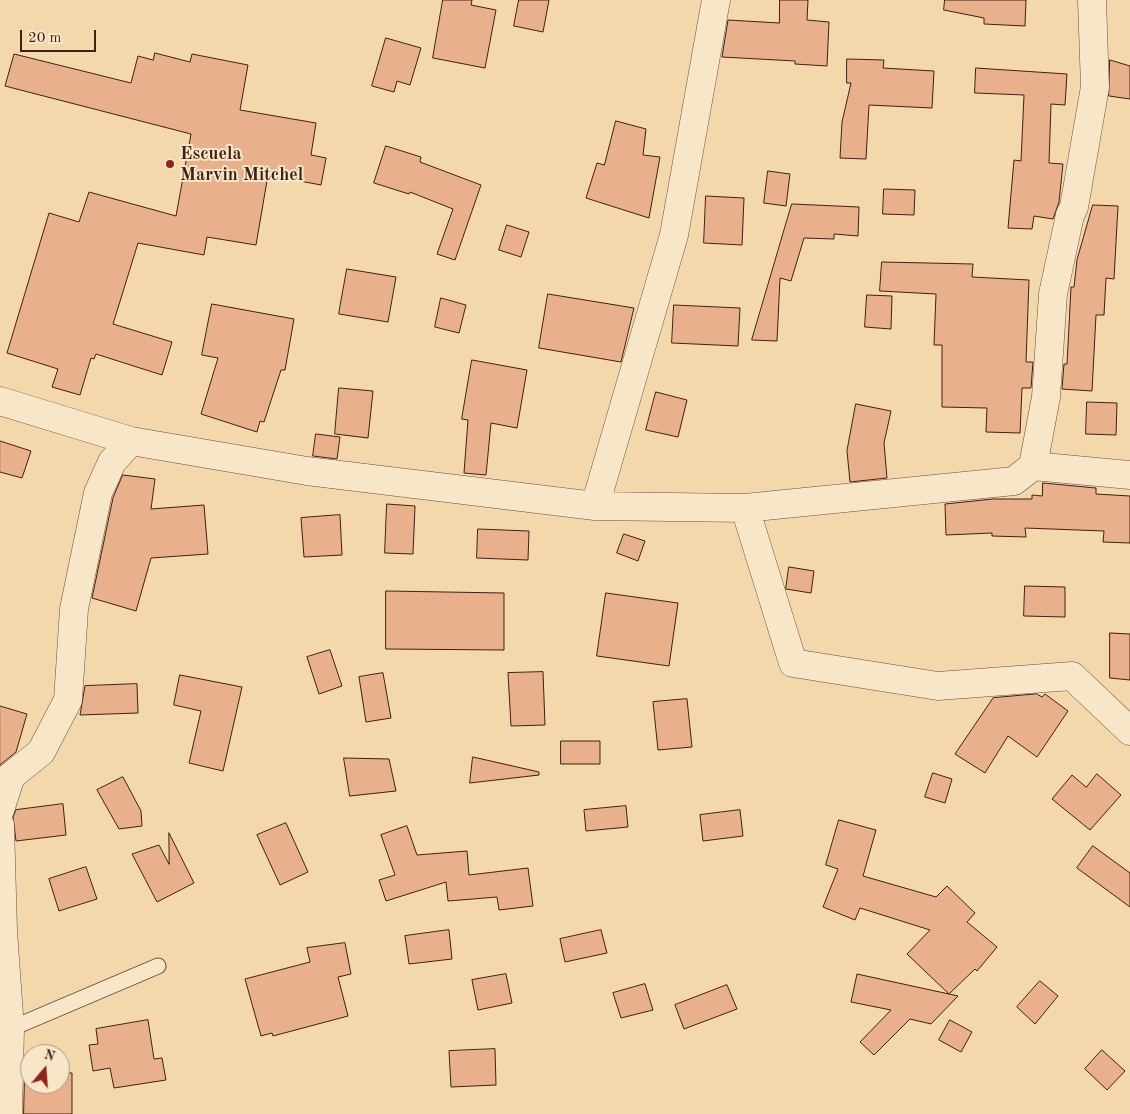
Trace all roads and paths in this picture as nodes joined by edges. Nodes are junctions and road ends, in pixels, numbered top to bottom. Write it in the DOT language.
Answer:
graph roads {
  1 [pos="716,0"];
  2 [pos="1092,0"];
  3 [pos="0,401"];
  4 [pos="130,441"];
  5 [pos="1033,466"];
  6 [pos="1130,475"];
  7 [pos="595,506"];
  8 [pos="745,508"];
  9 [pos="1130,731"];
  10 [pos="0,810"];
  11 [pos="0,825"];
  12 [pos="158,966"];
  13 [pos="10,1029"];
  14 [pos="8,1114"];
  1 -- 7 [label="street"];
  2 -- 5 [label="street"];
  3 -- 4 [label="street"];
  4 -- 7 [label="street"];
  4 -- 10 [label="street"];
  5 -- 6 [label="street"];
  5 -- 8 [label="street"];
  7 -- 8 [label="street"];
  8 -- 9 [label="street"];
  11 -- 13 [label="street"];
  12 -- 13 [label="lane"];
  13 -- 14 [label="street"];
}
